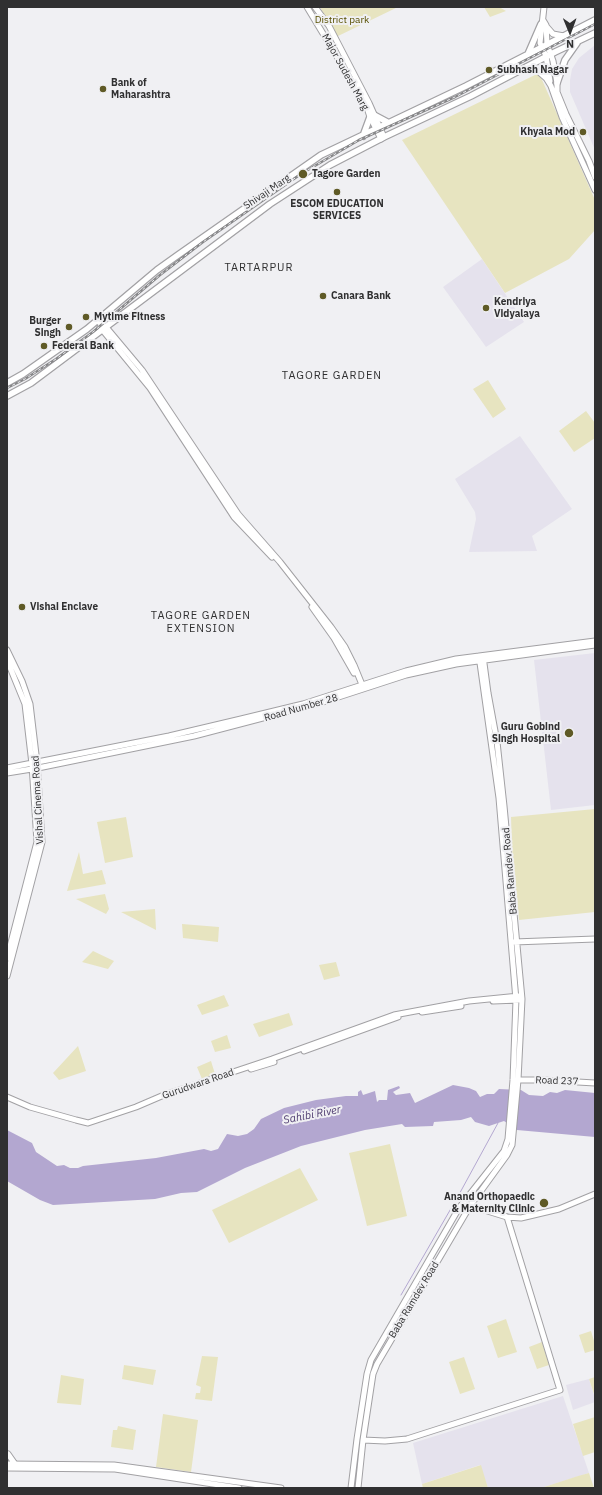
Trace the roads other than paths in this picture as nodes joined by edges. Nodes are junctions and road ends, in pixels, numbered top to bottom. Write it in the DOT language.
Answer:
graph roads {
  1 [pos="307,7"];
  2 [pos="315,7"];
  3 [pos="544,7"];
  4 [pos="595,20"];
  5 [pos="544,23"];
  6 [pos="595,33"];
  7 [pos="565,36"];
  8 [pos="578,41"];
  9 [pos="544,46"];
  10 [pos="528,54"];
  11 [pos="548,55"];
  12 [pos="526,67"];
  13 [pos="557,83"];
  14 [pos="551,86"];
  15 [pos="372,116"];
  16 [pos="389,123"];
  17 [pos="378,129"];
  18 [pos="363,136"];
  19 [pos="382,138"];
  20 [pos="595,159"];
  21 [pos="587,162"];
  22 [pos="595,177"];
  23 [pos="595,190"];
  24 [pos="97,321"];
  25 [pos="104,328"];
  26 [pos="7,383"];
  27 [pos="7,396"];
  28 [pos="595,641"];
  29 [pos="595,645"];
  30 [pos="7,650"];
  31 [pos="481,658"];
  32 [pos="7,660"];
  33 [pos="362,688"];
  34 [pos="35,766"];
  35 [pos="7,768"];
  36 [pos="7,773"];
  37 [pos="595,939"];
  38 [pos="514,942"];
  39 [pos="7,958"];
  40 [pos="7,976"];
  41 [pos="519,998"];
  42 [pos="516,1080"];
  43 [pos="595,1083"];
  44 [pos="7,1097"];
  45 [pos="511,1130"];
  46 [pos="595,1194"];
  47 [pos="463,1204"];
  48 [pos="470,1206"];
  49 [pos="507,1218"];
  50 [pos="363,1440"];
  51 [pos="8,1454"];
  52 [pos="7,1464"];
  53 [pos="15,1464"];
  54 [pos="7,1468"];
  55 [pos="239,1488"];
  56 [pos="281,1488"];
  57 [pos="351,1488"];
  58 [pos="358,1488"];
  1 -- 15 [label="street, Major Sudesh Marg"];
  2 -- 15 [label="street, Major Sudesh Marg"];
  3 -- 5 [label="street"];
  4 -- 7 [label="main road, Shivaji Marg"];
  5 -- 7 [label="street"];
  5 -- 9 [label="street"];
  5 -- 10 [label="main road"];
  6 -- 8 [label="main road, Shivaji Marg"];
  7 -- 9 [label="main road, Shivaji Marg"];
  8 -- 11 [label="main road, Shivaji Marg"];
  8 -- 13 [label="main road"];
  9 -- 10 [label="main road, Shivaji Marg"];
  9 -- 11 [label="street"];
  10 -- 16 [label="main road, Shivaji Marg"];
  11 -- 12 [label="main road, Shivaji Marg"];
  11 -- 13 [label="street"];
  11 -- 14 [label="street"];
  12 -- 14 [label="street"];
  12 -- 19 [label="main road, Shivaji Marg"];
  13 -- 21 [label="street"];
  14 -- 21 [label="street"];
  15 -- 16 [label="main road"];
  15 -- 17 [label="street, Major Sudesh Marg"];
  15 -- 18 [label="main road"];
  16 -- 17 [label="main road, Shivaji Marg"];
  17 -- 18 [label="main road, Shivaji Marg"];
  17 -- 19 [label="street, Major Sudesh Marg"];
  18 -- 24 [label="main road, Shivaji Marg"];
  19 -- 25 [label="main road, Shivaji Marg"];
  20 -- 21 [label="street"];
  21 -- 22 [label="street"];
  21 -- 23 [label="street"];
  24 -- 25 [label="street"];
  24 -- 26 [label="main road, Shivaji Marg"];
  25 -- 27 [label="main road, Shivaji Marg"];
  25 -- 33 [label="street"];
  28 -- 31 [label="street, Road Number 28"];
  29 -- 31 [label="street, Road Number 28"];
  30 -- 34 [label="street, Vishal Cinema Road"];
  31 -- 33 [label="street, Road Number 28"];
  31 -- 38 [label="street, Baba Ramdev Road"];
  32 -- 34 [label="street, Vishal Cinema Road"];
  33 -- 34 [label="street, Road Number 28"];
  34 -- 35 [label="street, Road Number 28"];
  34 -- 36 [label="street, Road Number 28"];
  34 -- 39 [label="street, Vishal Cinema Road"];
  34 -- 40 [label="street, Vishal Cinema Road"];
  37 -- 38 [label="street"];
  38 -- 41 [label="street, Baba Ramdev Road"];
  41 -- 42 [label="street, Baba Ramdev Road"];
  41 -- 44 [label="street, Gurudwara Road"];
  42 -- 43 [label="street, Road 237"];
  42 -- 45 [label="street, Baba Ramdev Road"];
  45 -- 47 [label="street"];
  45 -- 48 [label="street, Baba Ramdev Road"];
  46 -- 49 [label="street"];
  47 -- 48 [label="street"];
  47 -- 57 [label="street"];
  48 -- 49 [label="street"];
  48 -- 50 [label="street, Baba Ramdev Road"];
  49 -- 50 [label="street"];
  50 -- 58 [label="street, Baba Ramdev Road"];
  51 -- 53 [label="street"];
  52 -- 53 [label="street"];
  53 -- 56 [label="street"];
  54 -- 55 [label="street"];
}
